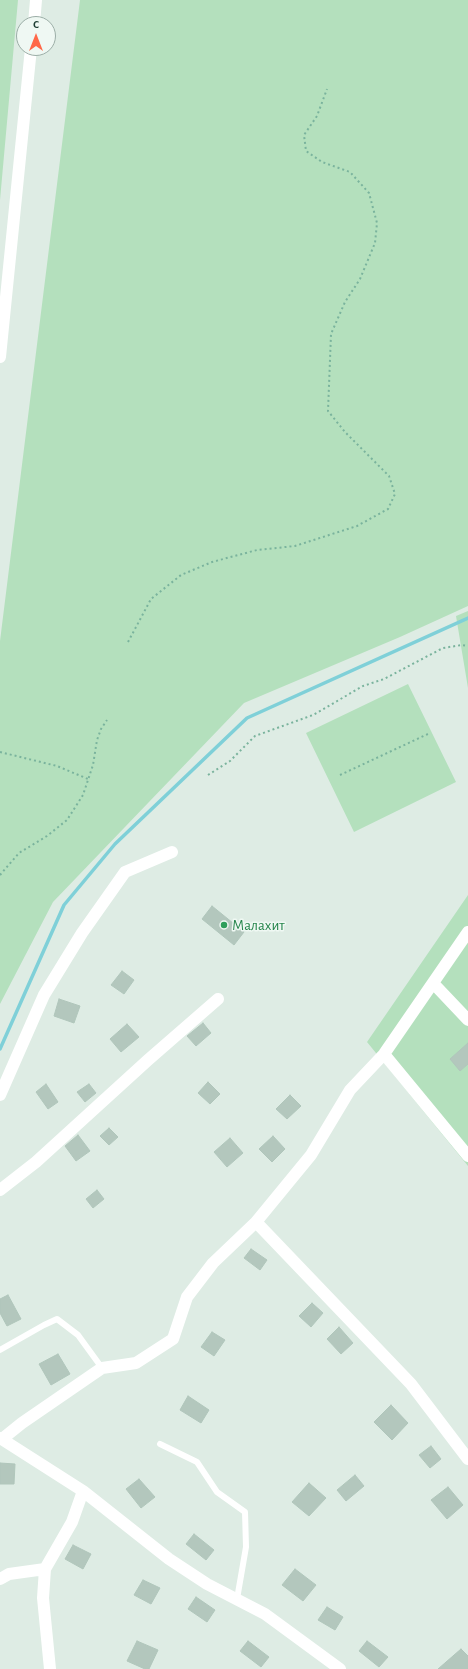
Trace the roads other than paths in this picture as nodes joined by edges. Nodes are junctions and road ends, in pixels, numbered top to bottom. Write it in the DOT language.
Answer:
graph roads {
  1 [pos="36,0"];
  2 [pos="35,16"];
  3 [pos="30,56"];
  4 [pos="0,357"];
  5 [pos="172,852"];
  6 [pos="468,932"];
  7 [pos="433,983"];
  8 [pos="218,999"];
  9 [pos="468,1020"];
  10 [pos="384,1054"];
  11 [pos="0,1094"];
  12 [pos="468,1156"];
  13 [pos="0,1190"];
  14 [pos="256,1222"];
  15 [pos="0,1350"];
  16 [pos="102,1368"];
  17 [pos="1,1437"];
  18 [pos="160,1444"];
  19 [pos="468,1459"];
  20 [pos="83,1491"];
  21 [pos="45,1569"];
  22 [pos="0,1580"];
  23 [pos="237,1599"];
  24 [pos="50,1669"];
  25 [pos="340,1669"];
  1 -- 2 [label="street"];
  3 -- 4 [label="street"];
  5 -- 11 [label="street"];
  6 -- 7 [label="street"];
  7 -- 9 [label="street"];
  7 -- 10 [label="street"];
  8 -- 13 [label="street"];
  10 -- 12 [label="street"];
  10 -- 14 [label="street"];
  14 -- 16 [label="street"];
  14 -- 19 [label="street"];
  15 -- 16 [label="lane"];
  16 -- 17 [label="street"];
  17 -- 20 [label="street"];
  18 -- 23 [label="lane"];
  20 -- 21 [label="street"];
  20 -- 23 [label="street"];
  21 -- 22 [label="street"];
  21 -- 24 [label="street"];
  23 -- 25 [label="street"];
}
